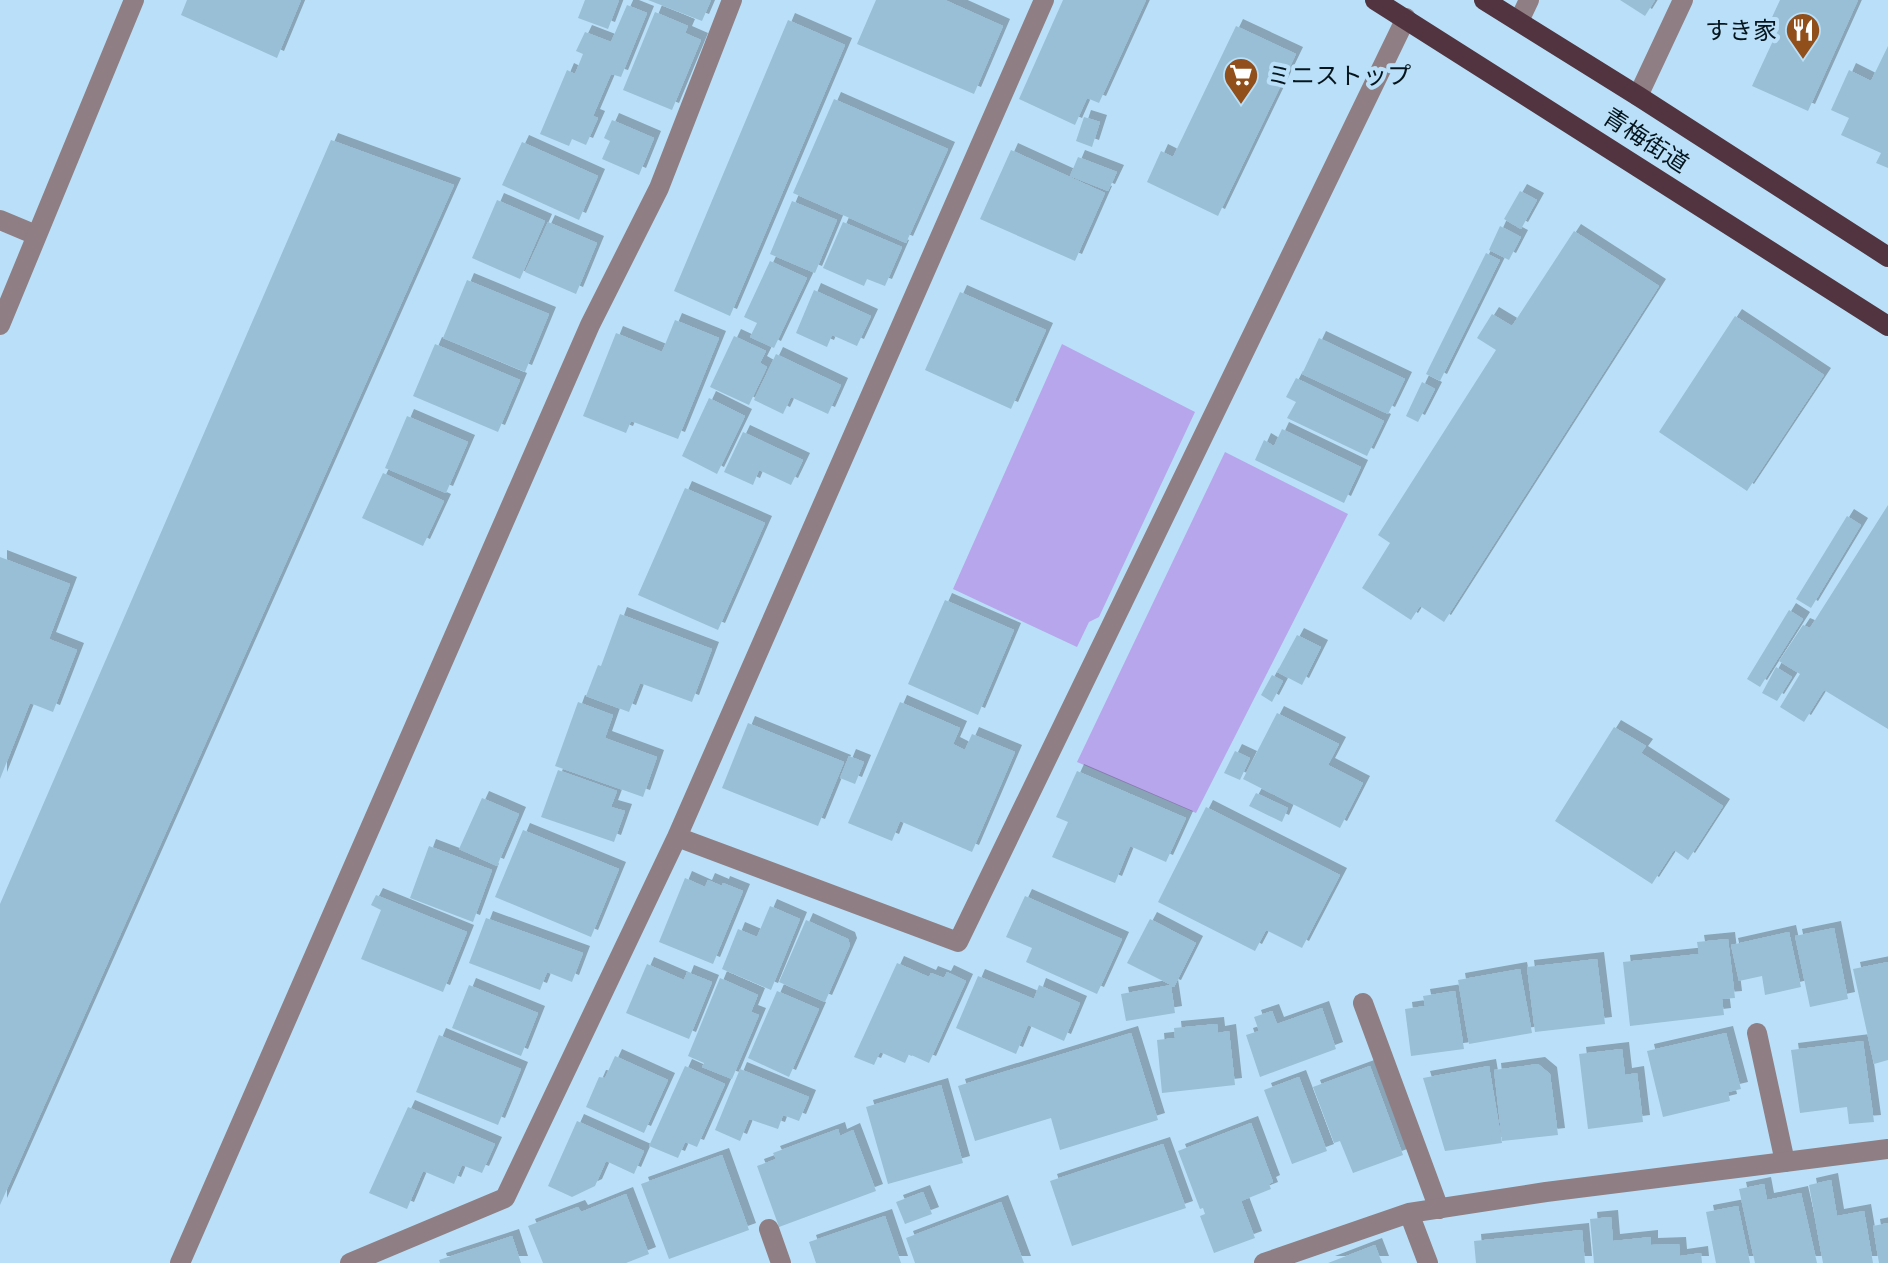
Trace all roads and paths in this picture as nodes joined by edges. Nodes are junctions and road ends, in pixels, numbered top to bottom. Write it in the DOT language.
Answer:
graph roads {
  1 [pos="134,0"];
  2 [pos="732,0"];
  3 [pos="1044,0"];
  4 [pos="1375,0"];
  5 [pos="1484,0"];
  6 [pos="1529,0"];
  7 [pos="1683,0"];
  8 [pos="1406,18"];
  9 [pos="1519,21"];
  10 [pos="1638,96"];
  11 [pos="0,220"];
  12 [pos="36,235"];
  13 [pos="1888,257"];
  14 [pos="0,325"];
  15 [pos="1888,326"];
  16 [pos="677,837"];
  17 [pos="1363,1003"];
  18 [pos="1757,1033"];
  19 [pos="1888,1149"];
  20 [pos="1785,1162"];
  21 [pos="1439,1209"];
  22 [pos="1409,1213"];
  23 [pos="769,1229"];
  24 [pos="180,1263"];
  25 [pos="350,1263"];
  26 [pos="781,1263"];
  27 [pos="1264,1263"];
  28 [pos="1428,1263"];
  1 -- 12 [label="street"];
  2 -- 24 [label="street"];
  3 -- 16 [label="street"];
  4 -- 8 [label="main road, 青梅街道"];
  5 -- 9 [label="main road, 青梅街道"];
  6 -- 9 [label="street"];
  7 -- 10 [label="street"];
  8 -- 15 [label="main road, 青梅街道"];
  8 -- 16 [label="street"];
  9 -- 10 [label="main road, 青梅街道"];
  10 -- 13 [label="main road, 青梅街道"];
  11 -- 12 [label="street"];
  12 -- 14 [label="street"];
  16 -- 25 [label="street"];
  17 -- 21 [label="street"];
  18 -- 20 [label="street"];
  19 -- 20 [label="street"];
  20 -- 21 [label="street"];
  21 -- 22 [label="street"];
  22 -- 27 [label="street"];
  22 -- 28 [label="street"];
  23 -- 26 [label="street"];
}
